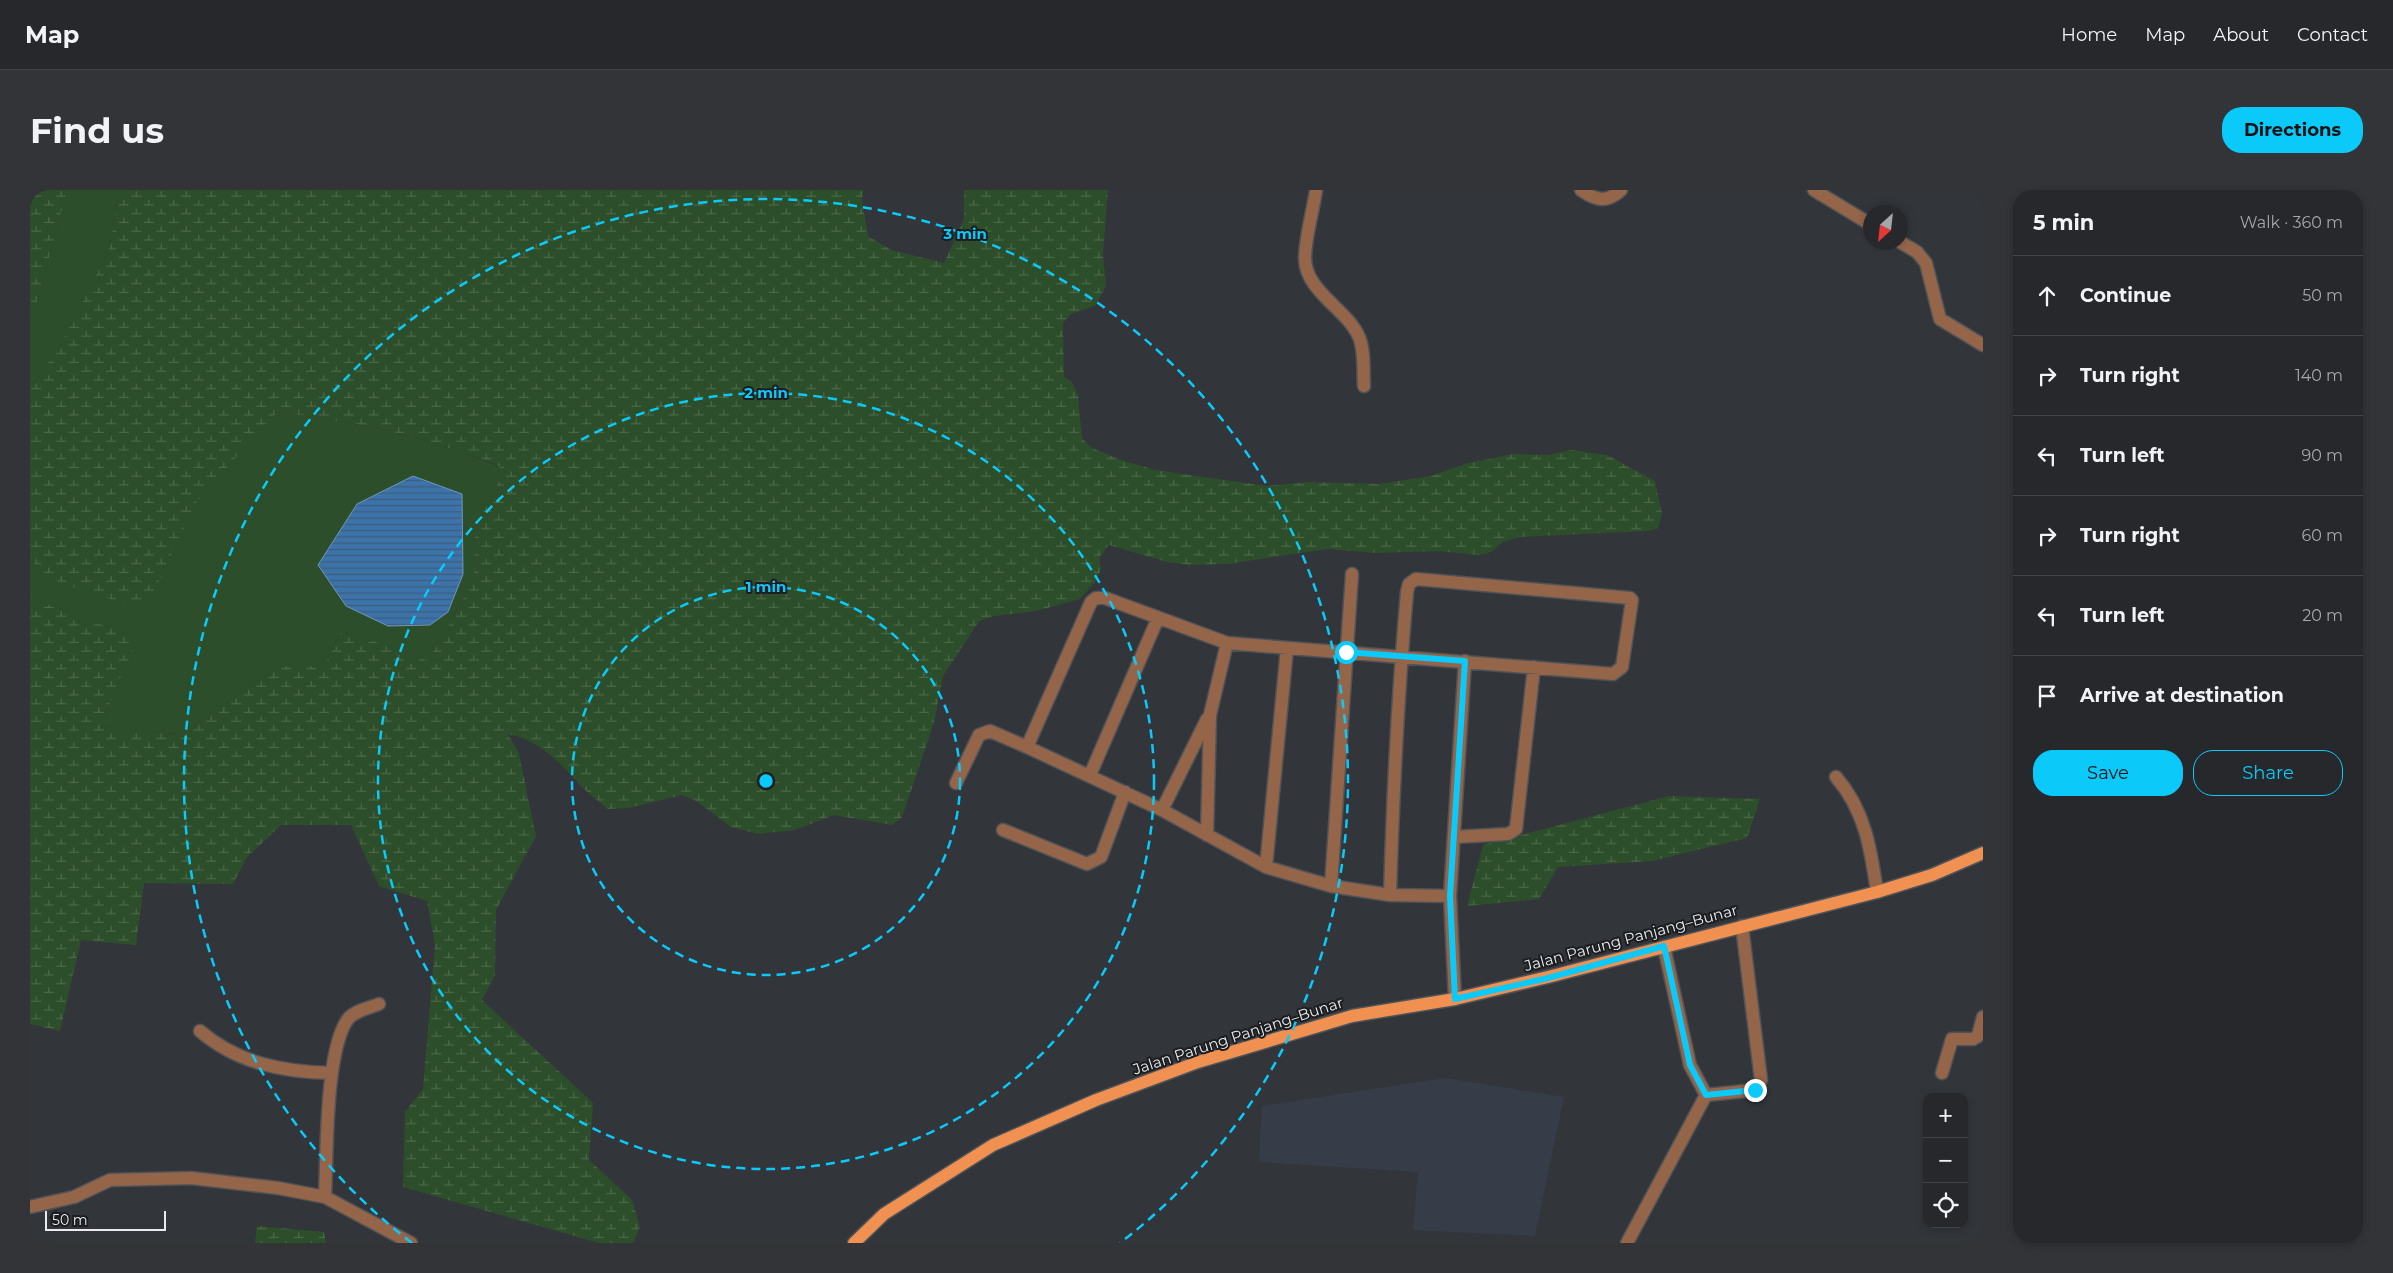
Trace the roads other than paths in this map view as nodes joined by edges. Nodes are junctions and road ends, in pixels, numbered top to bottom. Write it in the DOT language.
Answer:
graph roads {
  1 [pos="1316,190"];
  2 [pos="1581,190"];
  3 [pos="1621,190"];
  4 [pos="1814,190"];
  5 [pos="1863,220"];
  6 [pos="1908,246"];
  7 [pos="1983,345"];
  8 [pos="1364,386"];
  9 [pos="1352,574"];
  10 [pos="1158,618"];
  11 [pos="1227,643"];
  12 [pos="1287,648"];
  13 [pos="1346,652"];
  14 [pos="1401,656"];
  15 [pos="1465,661"];
  16 [pos="1534,667"];
  17 [pos="1210,715"];
  18 [pos="1027,747"];
  19 [pos="1090,775"];
  20 [pos="1836,777"];
  21 [pos="956,784"];
  22 [pos="1125,792"];
  23 [pos="1162,810"];
  24 [pos="1003,830"];
  25 [pos="1207,835"];
  26 [pos="1454,837"];
  27 [pos="1983,853"];
  28 [pos="1266,867"];
  29 [pos="1331,886"];
  30 [pos="1877,892"];
  31 [pos="1390,895"];
  32 [pos="1450,896"];
  33 [pos="1742,926"];
  34 [pos="1664,946"];
  35 [pos="1455,999"];
  36 [pos="379,1004"];
  37 [pos="1983,1017"];
  38 [pos="200,1032"];
  39 [pos="331,1073"];
  40 [pos="1942,1073"];
  41 [pos="1706,1095"];
  42 [pos="325,1197"];
  43 [pos="30,1208"];
  44 [pos="412,1243"];
  45 [pos="854,1243"];
  46 [pos="1627,1243"];
  1 -- 8 [label="street"];
  2 -- 3 [label="street"];
  4 -- 5 [label="street"];
  6 -- 7 [label="street"];
  9 -- 13 [label="street"];
  10 -- 11 [label="street"];
  10 -- 18 [label="street"];
  10 -- 19 [label="street"];
  11 -- 12 [label="street"];
  11 -- 17 [label="street"];
  12 -- 13 [label="street"];
  12 -- 28 [label="street"];
  13 -- 14 [label="street"];
  13 -- 29 [label="street"];
  14 -- 15 [label="street"];
  14 -- 16 [label="street"];
  14 -- 31 [label="street"];
  15 -- 16 [label="street"];
  15 -- 26 [label="street"];
  16 -- 26 [label="street"];
  17 -- 23 [label="street"];
  17 -- 25 [label="street"];
  18 -- 19 [label="street"];
  18 -- 21 [label="street"];
  19 -- 22 [label="street"];
  20 -- 30 [label="street"];
  22 -- 23 [label="street"];
  22 -- 24 [label="street"];
  23 -- 25 [label="street"];
  25 -- 28 [label="street"];
  26 -- 32 [label="street"];
  27 -- 30 [label="main road, Jalan Parung Panjang–Bunar"];
  28 -- 29 [label="street"];
  29 -- 31 [label="street"];
  30 -- 33 [label="main road, Jalan Parung Panjang–Bunar"];
  31 -- 32 [label="street"];
  32 -- 35 [label="street"];
  33 -- 34 [label="main road, Jalan Parung Panjang–Bunar"];
  33 -- 41 [label="street"];
  34 -- 35 [label="main road, Jalan Parung Panjang–Bunar"];
  34 -- 41 [label="street"];
  35 -- 45 [label="main road, Jalan Parung Panjang–Bunar"];
  36 -- 39 [label="street"];
  37 -- 40 [label="street"];
  38 -- 39 [label="street"];
  39 -- 42 [label="street"];
  41 -- 46 [label="street"];
  42 -- 43 [label="street"];
  42 -- 44 [label="street"];
}
